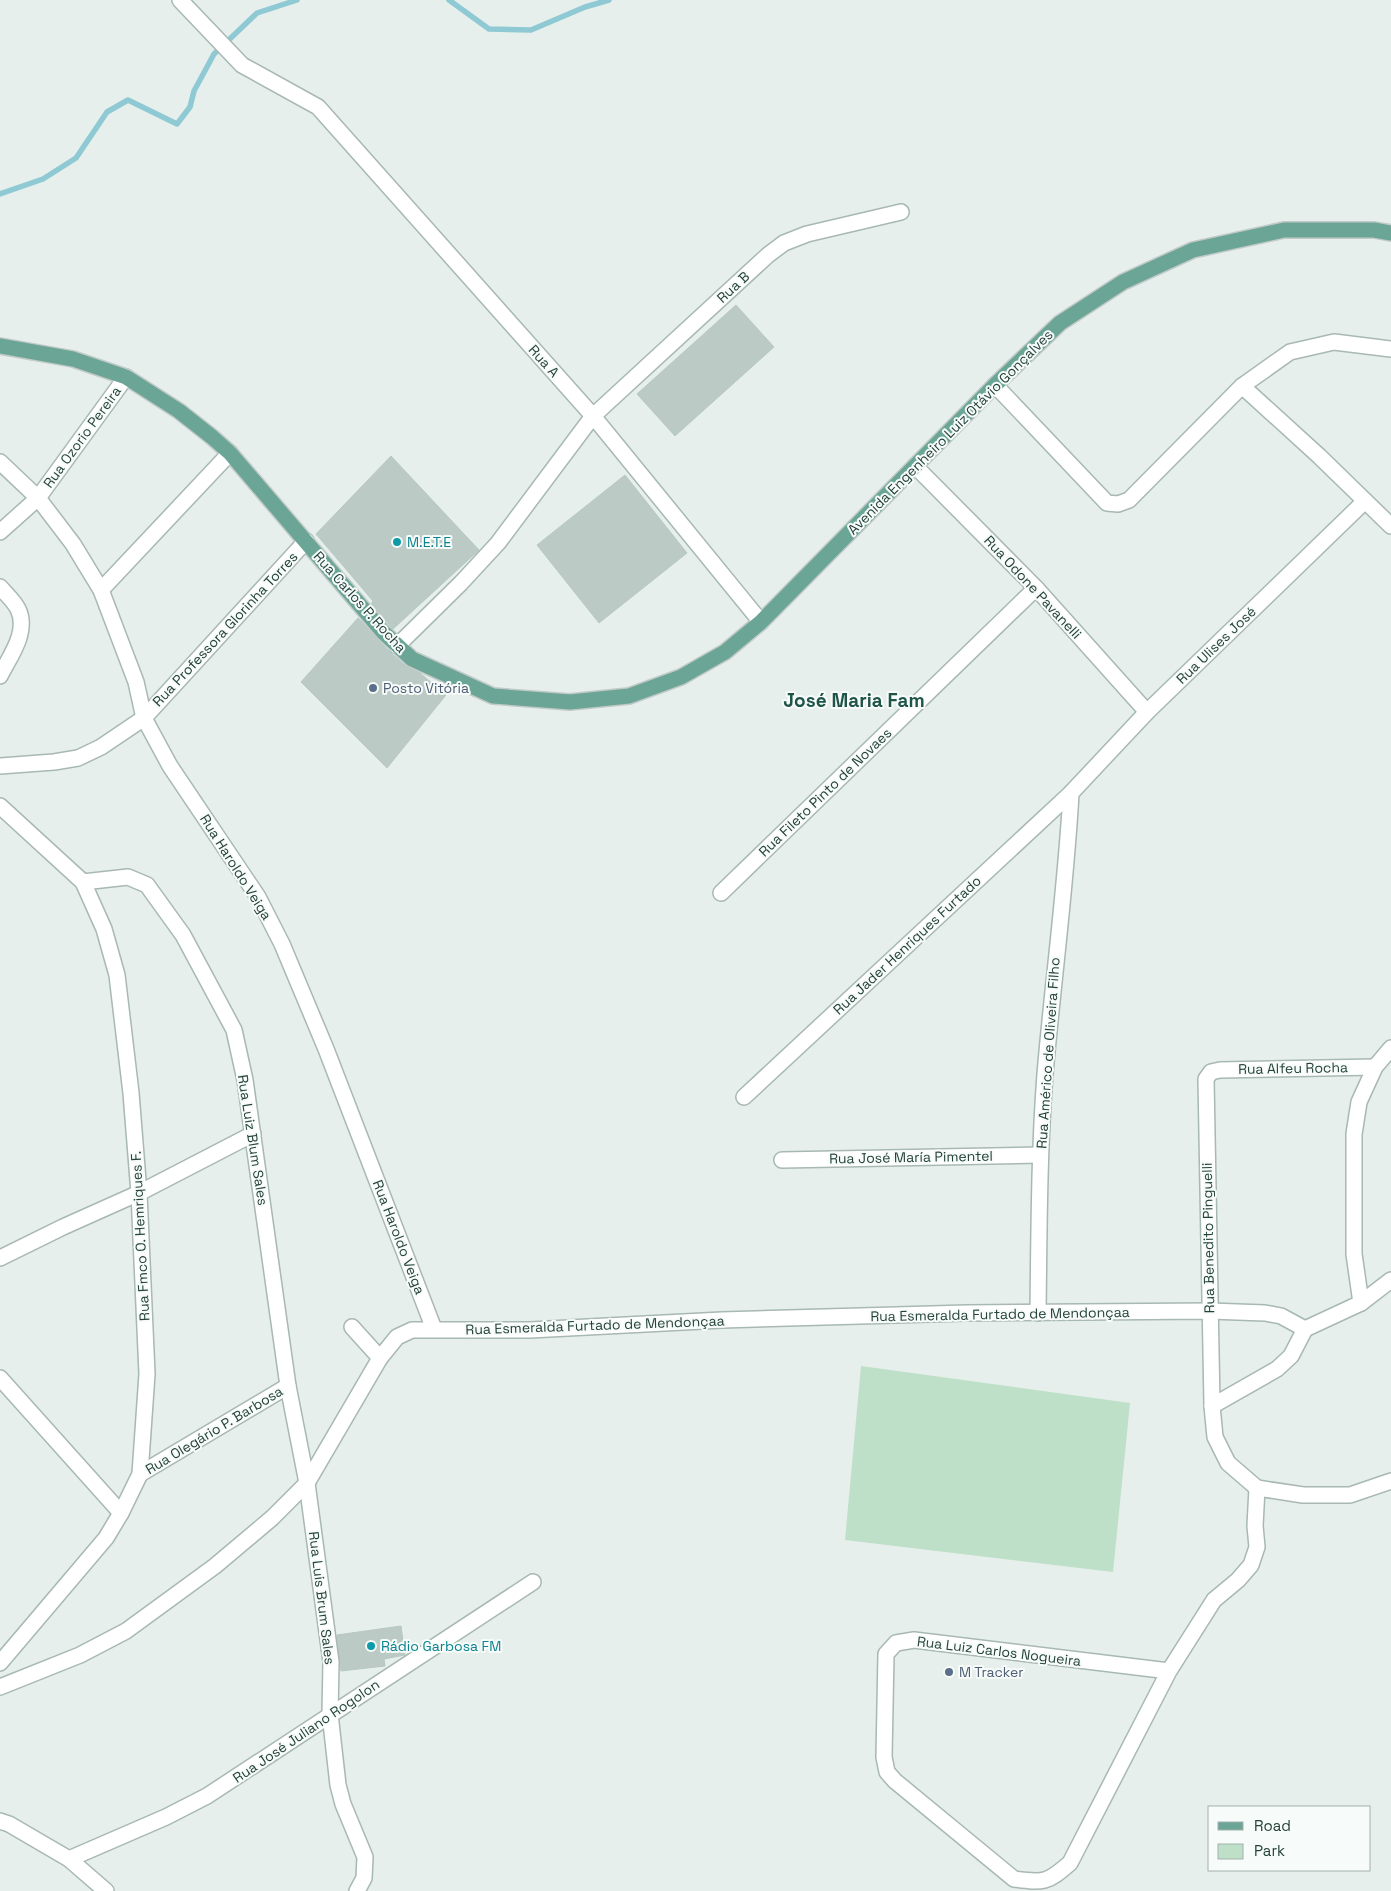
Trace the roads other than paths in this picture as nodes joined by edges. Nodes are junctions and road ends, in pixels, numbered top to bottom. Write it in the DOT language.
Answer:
graph roads {
  1 [pos="180,0"];
  2 [pos="901,212"];
  3 [pos="1391,233"];
  4 [pos="0,346"];
  5 [pos="1391,348"];
  6 [pos="126,377"];
  7 [pos="994,385"];
  8 [pos="1242,386"];
  9 [pos="594,416"];
  10 [pos="230,454"];
  11 [pos="0,462"];
  12 [pos="915,466"];
  13 [pos="38,498"];
  14 [pos="1365,501"];
  15 [pos="1391,526"];
  16 [pos="0,532"];
  17 [pos="306,541"];
  18 [pos="0,587"];
  19 [pos="1036,588"];
  20 [pos="101,590"];
  21 [pos="761,622"];
  22 [pos="397,646"];
  23 [pos="0,676"];
  24 [pos="1147,712"];
  25 [pos="144,718"];
  26 [pos="0,766"];
  27 [pos="1071,793"];
  28 [pos="0,806"];
  29 [pos="83,882"];
  30 [pos="721,893"];
  31 [pos="1391,1048"];
  32 [pos="1375,1067"];
  33 [pos="1212,1072"];
  34 [pos="744,1097"];
  35 [pos="253,1134"];
  36 [pos="1040,1154"];
  37 [pos="782,1160"];
  38 [pos="139,1193"];
  39 [pos="0,1258"];
  40 [pos="1391,1280"];
  41 [pos="1360,1303"];
  42 [pos="1210,1312"];
  43 [pos="1038,1313"];
  44 [pos="352,1327"];
  45 [pos="1305,1329"];
  46 [pos="434,1330"];
  47 [pos="380,1358"];
  48 [pos="0,1378"];
  49 [pos="288,1386"];
  50 [pos="1212,1406"];
  51 [pos="140,1474"];
  52 [pos="1391,1481"];
  53 [pos="307,1483"];
  54 [pos="1258,1488"];
  55 [pos="121,1513"];
  56 [pos="533,1582"];
  57 [pos="0,1663"];
  58 [pos="1169,1671"];
  59 [pos="0,1687"];
  60 [pos="330,1714"];
  61 [pos="0,1821"];
  62 [pos="69,1859"];
  63 [pos="106,1891"];
  64 [pos="357,1891"];
  1 -- 9 [label="street, Rua A"];
  2 -- 9 [label="street, Rua B"];
  3 -- 7 [label="main road, Avenida Engenheiro Luiz Otávio Gonçalves"];
  4 -- 6 [label="main road, Rua Carlos P. Rocha"];
  5 -- 8 [label="street"];
  6 -- 10 [label="main road, Rua Carlos P. Rocha"];
  6 -- 13 [label="street, Rua Ozorio Pereira"];
  7 -- 8 [label="street"];
  7 -- 12 [label="main road, Avenida Engenheiro Luiz Otávio Gonçalves"];
  8 -- 14 [label="street"];
  9 -- 21 [label="street, Rua A"];
  9 -- 22 [label="street, Rua B"];
  10 -- 17 [label="main road, Rua Carlos P. Rocha"];
  10 -- 20 [label="street"];
  11 -- 13 [label="street, Rua Haroldo Veiga"];
  12 -- 19 [label="street, Rua Odone Pavanelli"];
  12 -- 21 [label="main road, Avenida Engenheiro Luiz Otávio Gonçalves"];
  13 -- 16 [label="street, Rua Ozorio Pereira"];
  13 -- 20 [label="street, Rua Haroldo Veiga"];
  14 -- 15 [label="street"];
  14 -- 24 [label="street, Rua Ulises José"];
  17 -- 22 [label="main road, Rua Carlos P. Rocha"];
  17 -- 25 [label="street, Rua Professora Glorinha Torres"];
  18 -- 23 [label="street"];
  19 -- 24 [label="street, Rua Odone Pavanelli"];
  19 -- 30 [label="street, Rua Fileto Pinto de Novaes"];
  20 -- 25 [label="street, Rua Haroldo Veiga"];
  21 -- 22 [label="main road, Rua Carlos P. Rocha"];
  24 -- 27 [label="street, Rua Ulises José"];
  25 -- 26 [label="street, Rua Professora Glorinha Torres"];
  25 -- 46 [label="street, Rua Haroldo Veiga"];
  27 -- 34 [label="street, Rua Jader Henriques Furtado"];
  27 -- 36 [label="street, Rua Américo de Oliveira Filho"];
  28 -- 29 [label="street, Rua Fmco O. Hemriques F."];
  29 -- 35 [label="street, Rua Luiz Blum Sales"];
  29 -- 38 [label="street, Rua Fmco O. Hemriques F."];
  31 -- 32 [label="street"];
  32 -- 33 [label="street, Rua Alfeu Rocha"];
  32 -- 41 [label="street"];
  33 -- 42 [label="street, Rua Benedito Pinguelli"];
  35 -- 38 [label="street"];
  35 -- 49 [label="street, Rua Luiz Blum Sales"];
  36 -- 37 [label="street, Rua José María Pimentel"];
  36 -- 43 [label="street, Rua Américo de Oliveira Filho"];
  38 -- 39 [label="street"];
  38 -- 51 [label="street, Rua Fmco O. Hemriques F."];
  40 -- 41 [label="street"];
  41 -- 45 [label="street"];
  42 -- 43 [label="street, Rua Esmeralda Furtado de Mendonçaa"];
  42 -- 45 [label="street, Rua Esmeralda Furtado de Mendonçaa"];
  42 -- 50 [label="street, Rua Benedito Pinguelli"];
  43 -- 46 [label="street, Rua Esmeralda Furtado de Mendonçaa"];
  44 -- 47 [label="street"];
  45 -- 50 [label="street"];
  46 -- 47 [label="street, Rua Esmeralda Furtado de Mendonçaa"];
  47 -- 53 [label="street, Rua Esmeralda Furtado de Mendonçaa"];
  48 -- 55 [label="street"];
  49 -- 51 [label="street, Rua Olegário P. Barbosa"];
  49 -- 53 [label="street, Rua Luiz Blum Sales"];
  50 -- 54 [label="street, Rua Benedito Pinguelli"];
  51 -- 55 [label="street, Rua Fmco O. Hemriques F."];
  52 -- 54 [label="street"];
  53 -- 59 [label="street, Rua Esmeralda Furtado de Mendonçaa"];
  53 -- 60 [label="street, Rua Luis Brum Sales"];
  54 -- 58 [label="street, Rua Luiz Carlos Nogueira"];
  55 -- 57 [label="street, Rua Fmco O. Hemriques F."];
  56 -- 60 [label="street, Rua José Juliano Rogolon"];
  58 -- 58 [label="street, Rua Luiz Carlos Nogueira"];
  60 -- 62 [label="street, Rua José Juliano Rogolon"];
  60 -- 64 [label="street, Rua Luis Brum Sales"];
  61 -- 62 [label="street"];
  62 -- 63 [label="street"];
}
